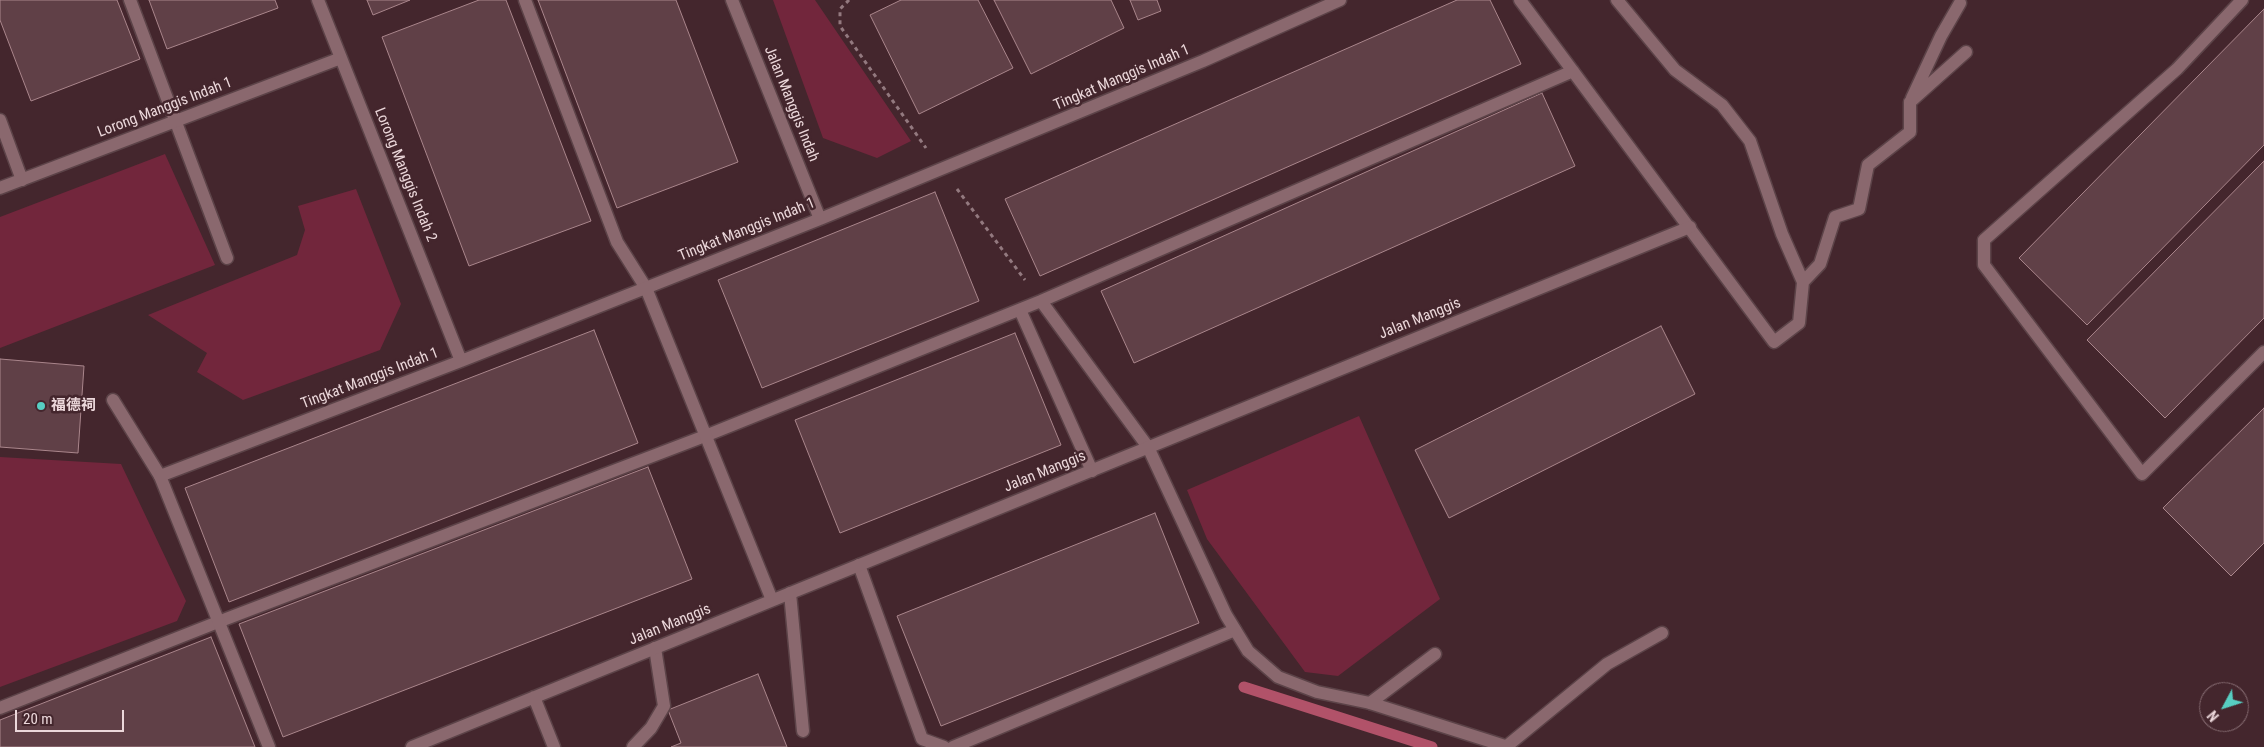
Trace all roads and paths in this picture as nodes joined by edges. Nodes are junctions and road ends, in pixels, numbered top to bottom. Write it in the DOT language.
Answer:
graph roads {
  1 [pos="130,0"];
  2 [pos="318,0"];
  3 [pos="525,0"];
  4 [pos="732,0"];
  5 [pos="1340,0"];
  6 [pos="1520,0"];
  7 [pos="1617,0"];
  8 [pos="2242,0"];
  9 [pos="1960,3"];
  10 [pos="1966,52"];
  11 [pos="341,58"];
  12 [pos="1573,71"];
  13 [pos="1910,102"];
  14 [pos="0,120"];
  15 [pos="175,121"];
  16 [pos="22,180"];
  17 [pos="0,188"];
  18 [pos="820,219"];
  19 [pos="1690,227"];
  20 [pos="227,258"];
  21 [pos="1803,282"];
  22 [pos="646,288"];
  23 [pos="1041,301"];
  24 [pos="1020,310"];
  25 [pos="2264,352"];
  26 [pos="461,361"];
  27 [pos="114,400"];
  28 [pos="705,436"];
  29 [pos="1148,447"];
  30 [pos="1092,470"];
  31 [pos="160,476"];
  32 [pos="859,565"];
  33 [pos="790,593"];
  34 [pos="772,600"];
  35 [pos="218,622"];
  36 [pos="1235,630"];
  37 [pos="1662,633"];
  38 [pos="655,648"];
  39 [pos="1435,654"];
  40 [pos="534,697"];
  41 [pos="1370,703"];
  42 [pos="0,708"];
  43 [pos="803,731"];
  44 [pos="269,747"];
  45 [pos="412,747"];
  46 [pos="554,747"];
  47 [pos="634,747"];
  48 [pos="944,747"];
  49 [pos="953,747"];
  50 [pos="1507,747"];
  1 -- 15 [label="street"];
  2 -- 11 [label="street, Lorong Manggis Indah 2"];
  3 -- 22 [label="street"];
  4 -- 18 [label="street, Jalan Manggis Indah"];
  5 -- 18 [label="street, Tingkat Manggis Indah 1"];
  6 -- 12 [label="street"];
  7 -- 21 [label="street"];
  8 -- 25 [label="street"];
  9 -- 13 [label="street"];
  10 -- 13 [label="street"];
  11 -- 15 [label="street, Lorong Manggis Indah 1"];
  11 -- 26 [label="street, Lorong Manggis Indah 2"];
  12 -- 19 [label="street"];
  12 -- 23 [label="street"];
  13 -- 21 [label="street"];
  14 -- 16 [label="street"];
  15 -- 16 [label="street, Lorong Manggis Indah 1"];
  15 -- 20 [label="street"];
  16 -- 17 [label="street, Lorong Manggis Indah 1"];
  18 -- 22 [label="street, Tingkat Manggis Indah 1"];
  19 -- 21 [label="street"];
  19 -- 29 [label="street, Jalan Manggis"];
  22 -- 26 [label="street, Tingkat Manggis Indah 1"];
  22 -- 28 [label="street"];
  23 -- 24 [label="street"];
  23 -- 29 [label="street"];
  24 -- 28 [label="street"];
  24 -- 30 [label="street"];
  26 -- 31 [label="street, Tingkat Manggis Indah 1"];
  27 -- 31 [label="street"];
  28 -- 34 [label="street"];
  28 -- 35 [label="street"];
  29 -- 30 [label="street, Jalan Manggis"];
  29 -- 36 [label="street"];
  30 -- 32 [label="street, Jalan Manggis"];
  31 -- 35 [label="street"];
  32 -- 33 [label="street, Jalan Manggis"];
  32 -- 48 [label="street"];
  33 -- 34 [label="street, Jalan Manggis"];
  33 -- 43 [label="street"];
  34 -- 38 [label="street, Jalan Manggis"];
  35 -- 42 [label="street"];
  35 -- 44 [label="street"];
  36 -- 41 [label="street"];
  36 -- 49 [label="street"];
  37 -- 50 [label="street"];
  38 -- 40 [label="street, Jalan Manggis"];
  38 -- 47 [label="street"];
  39 -- 41 [label="street"];
  40 -- 45 [label="street, Jalan Manggis"];
  40 -- 46 [label="street"];
  41 -- 50 [label="street"];
}
